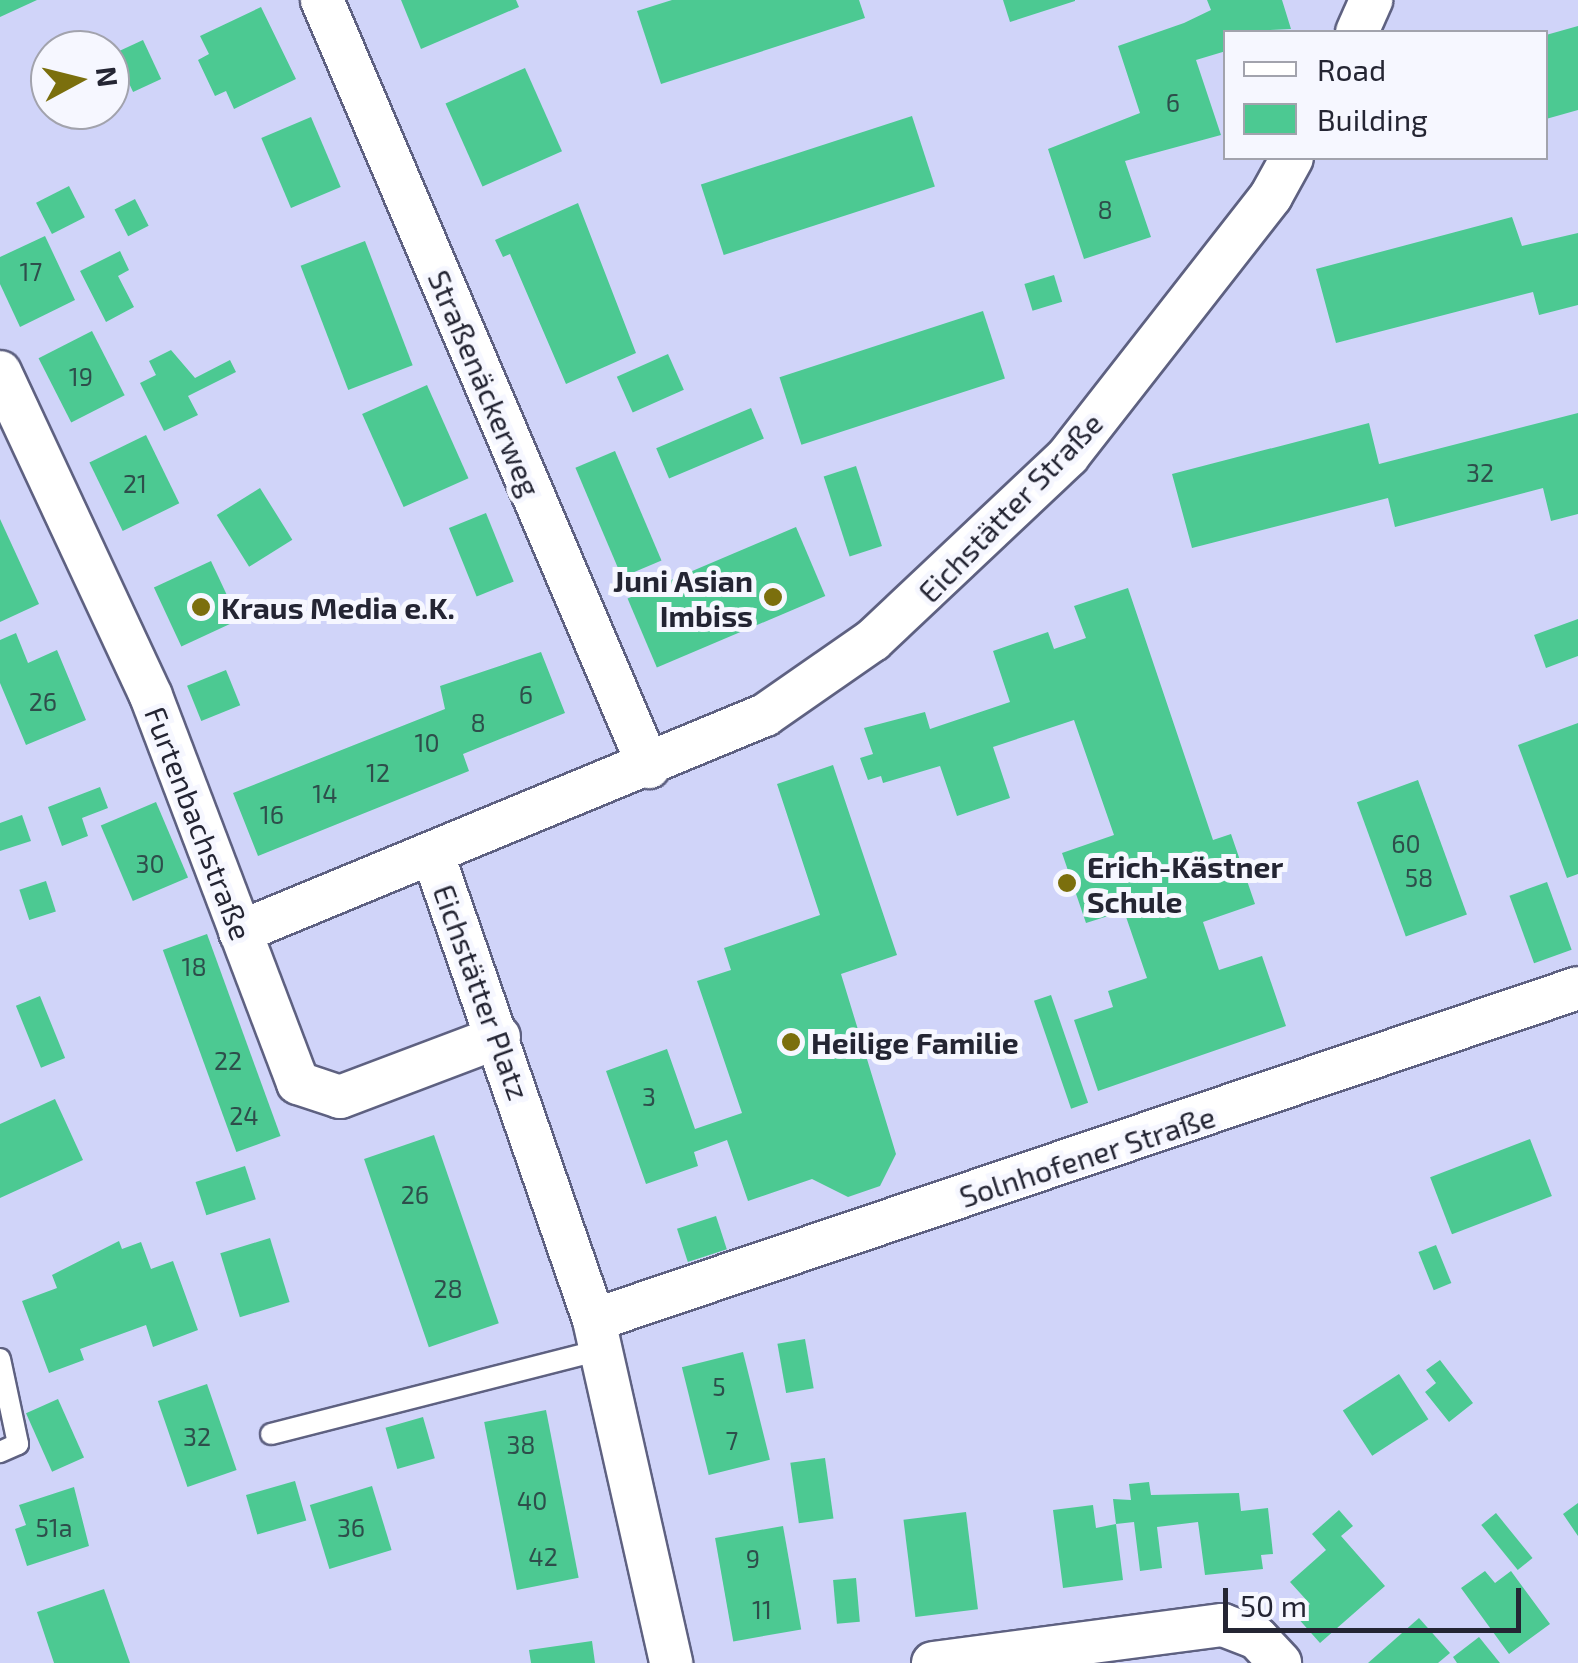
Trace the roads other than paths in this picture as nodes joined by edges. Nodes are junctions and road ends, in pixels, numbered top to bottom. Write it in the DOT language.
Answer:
graph roads {
  1 [pos="322,0"];
  2 [pos="1371,0"];
  3 [pos="1359,30"];
  4 [pos="1291,160"];
  5 [pos="0,372"];
  6 [pos="649,767"];
  7 [pos="434,856"];
  8 [pos="240,932"];
  9 [pos="1578,988"];
  10 [pos="499,1037"];
  11 [pos="597,1335"];
  12 [pos="0,1359"];
  13 [pos="271,1434"];
  14 [pos="0,1452"];
  15 [pos="671,1663"];
  16 [pos="934,1663"];
  17 [pos="1280,1663"];
  1 -- 6 [label="street, Straßenäckerweg"];
  2 -- 3 [label="street"];
  4 -- 6 [label="street, Eichstätter Straße"];
  5 -- 8 [label="street, Furtenbachstraße"];
  6 -- 7 [label="street, Eichstätter Platz"];
  7 -- 8 [label="street"];
  7 -- 10 [label="street, Eichstätter Platz"];
  8 -- 10 [label="street, Furtenbachstraße"];
  9 -- 11 [label="street, Solnhofener Straße"];
  10 -- 11 [label="street, Eichstätter Platz"];
  11 -- 13 [label="lane"];
  11 -- 15 [label="street, Eichstätter Platz"];
  12 -- 14 [label="lane"];
  16 -- 17 [label="street"];
}
